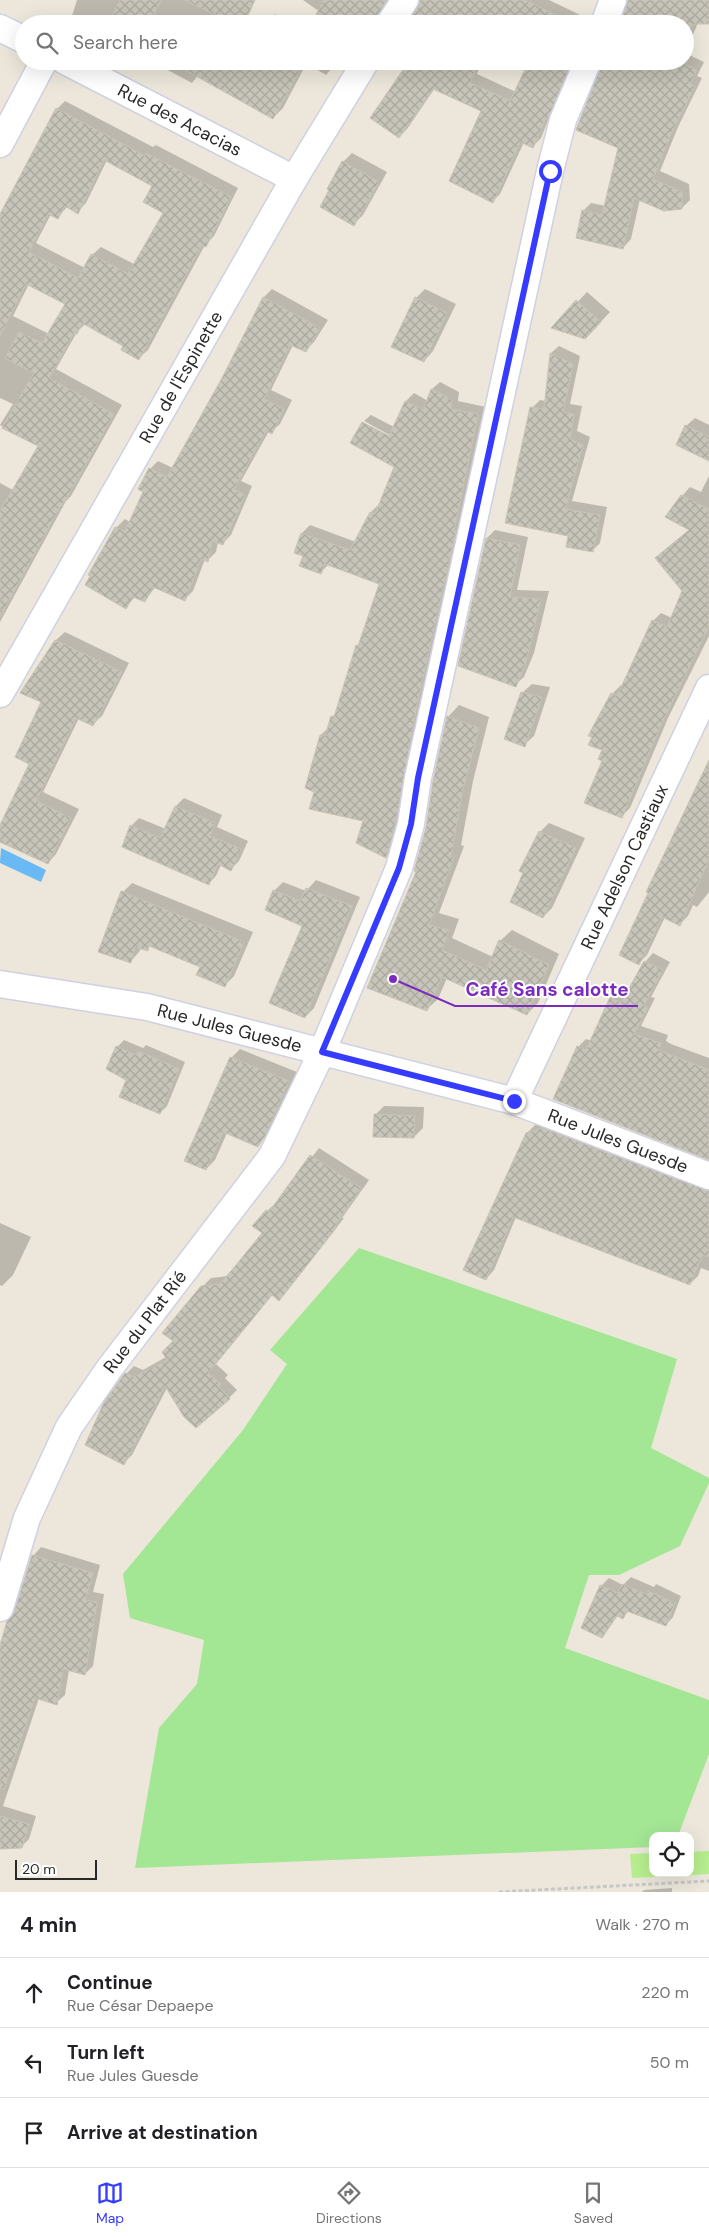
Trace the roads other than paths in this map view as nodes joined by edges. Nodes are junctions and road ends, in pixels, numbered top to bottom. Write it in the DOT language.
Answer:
graph roads {
  1 [pos="405,0"];
  2 [pos="614,0"];
  3 [pos="395,15"];
  4 [pos="608,15"];
  5 [pos="0,28"];
  6 [pos="15,36"];
  7 [pos="39,70"];
  8 [pos="82,70"];
  9 [pos="361,70"];
  10 [pos="584,70"];
  11 [pos="0,144"];
  12 [pos="294,179"];
  13 [pos="709,688"];
  14 [pos="0,694"];
  15 [pos="0,984"];
  16 [pos="322,1052"];
  17 [pos="514,1101"];
  18 [pos="709,1176"];
  19 [pos="0,1608"];
  1 -- 3 [label="street"];
  2 -- 4 [label="street"];
  5 -- 6 [label="street"];
  7 -- 11 [label="street"];
  8 -- 12 [label="street, Rue des Acacias"];
  9 -- 12 [label="street, Rue de l'Espinette"];
  10 -- 16 [label="street, Rue du Plat Rié"];
  12 -- 14 [label="street, Rue de l'Espinette"];
  13 -- 17 [label="street, Rue Adelson Castiaux"];
  15 -- 16 [label="street, Rue Jules Guesde"];
  16 -- 17 [label="street, Rue Jules Guesde"];
  16 -- 19 [label="street, Rue du Plat Rié"];
  17 -- 18 [label="street, Rue Jules Guesde"];
}
